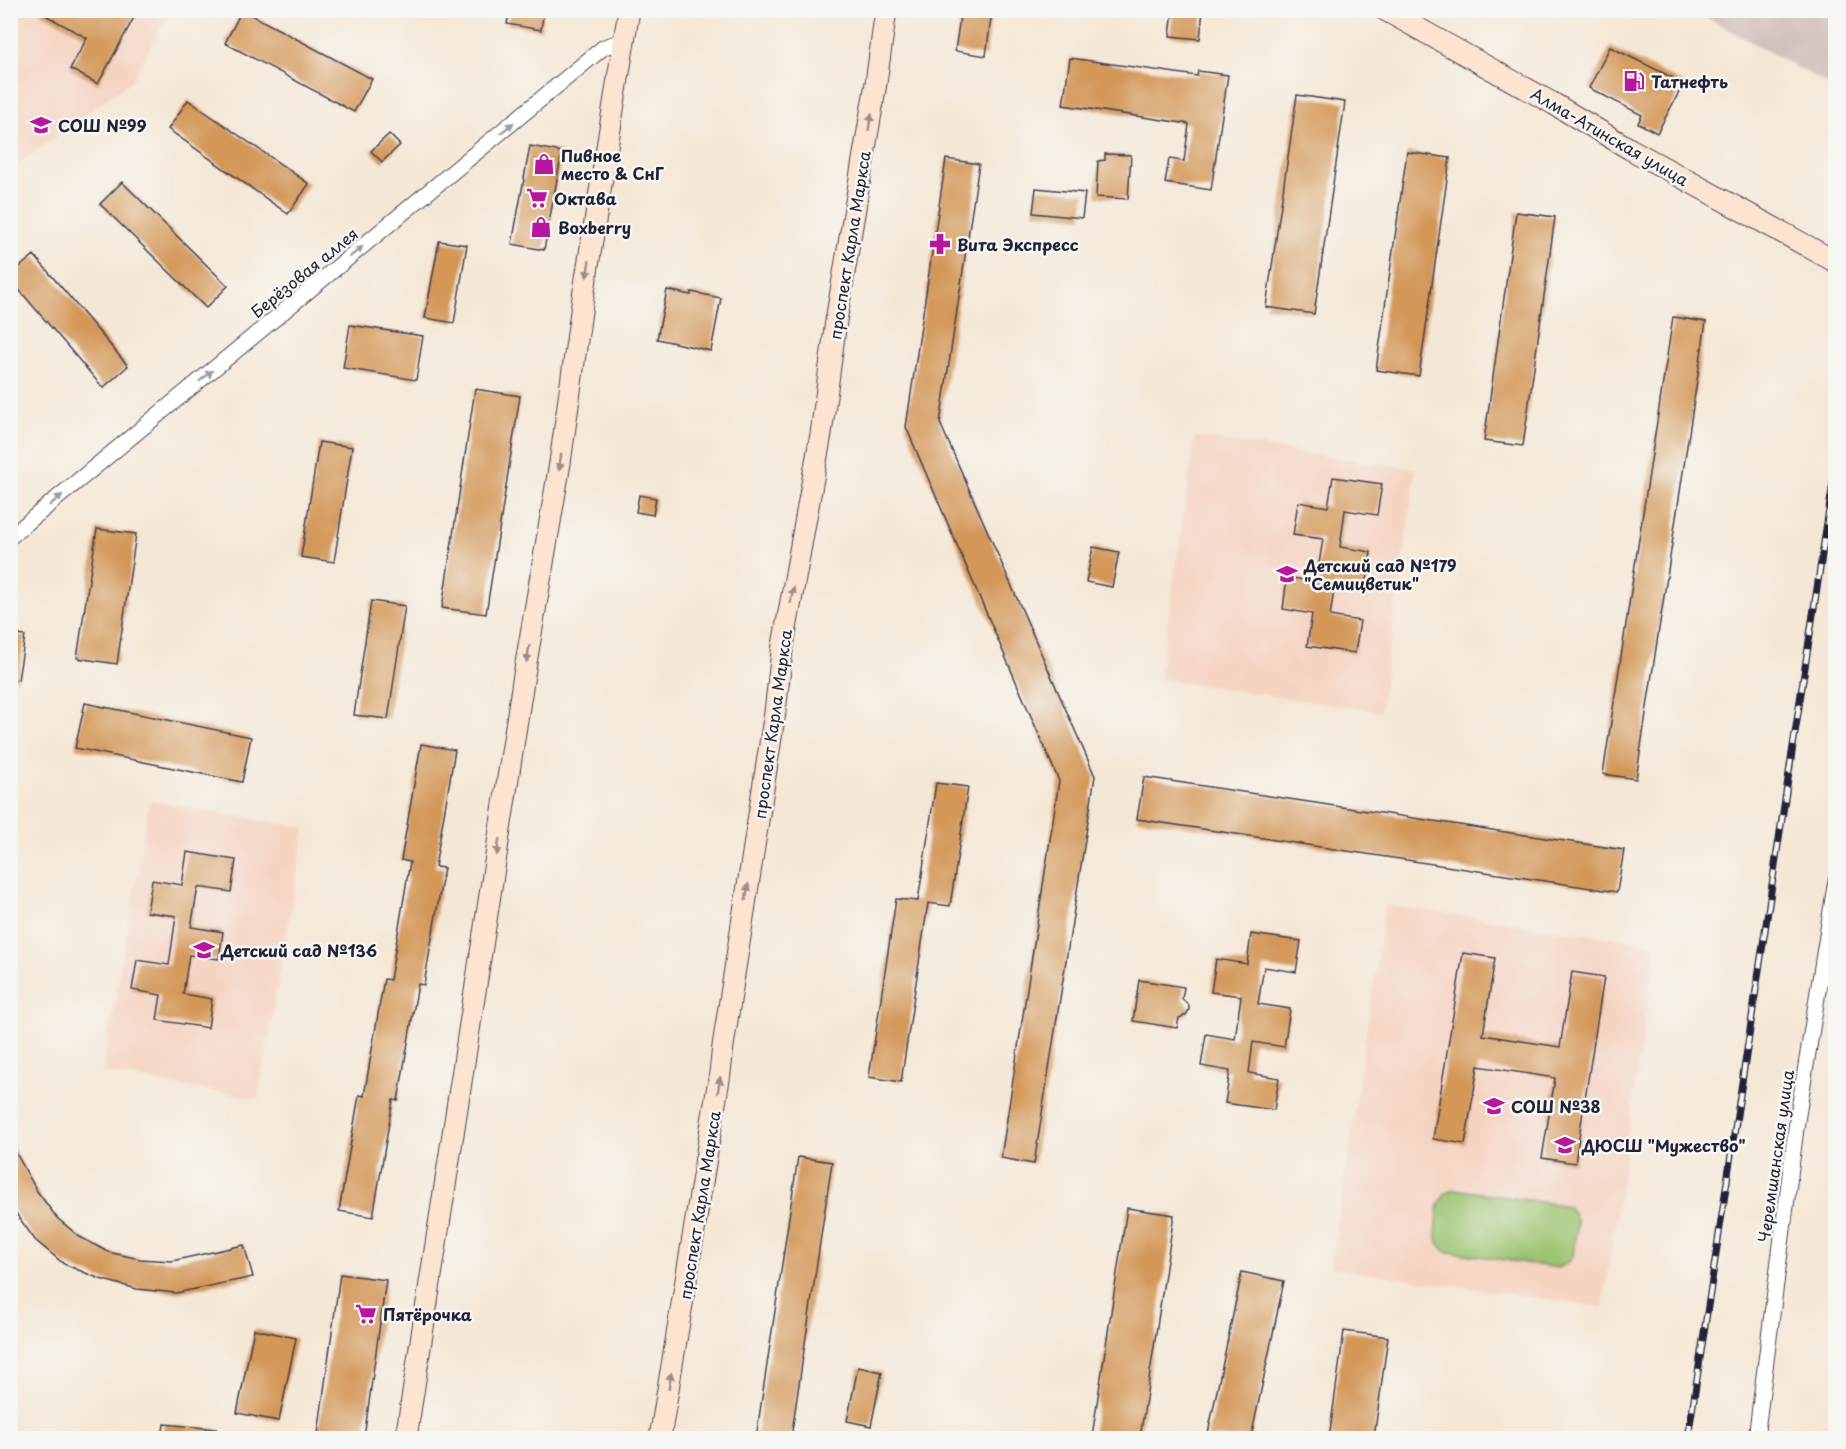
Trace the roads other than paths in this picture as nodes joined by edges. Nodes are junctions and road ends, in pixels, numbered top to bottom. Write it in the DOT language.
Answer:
graph roads {
  1 [pos="629,10"];
  2 [pos="886,10"];
  3 [pos="1385,10"];
  4 [pos="623,41"];
  5 [pos="1836,262"];
  6 [pos="10,537"];
  7 [pos="1836,880"];
  8 [pos="406,1438"];
  9 [pos="660,1438"];
  10 [pos="1756,1438"];
  1 -- 4 [label="main road"];
  9 -- 2 [label="main road, проспект Карла Маркса, one-way"];
  3 -- 5 [label="main road, Алма-Атинская улица"];
  6 -- 4 [label="street, Берёзовая аллея, one-way"];
  4 -- 8 [label="main road, one-way"];
  7 -- 10 [label="street, Черемшанская улица"];
}
